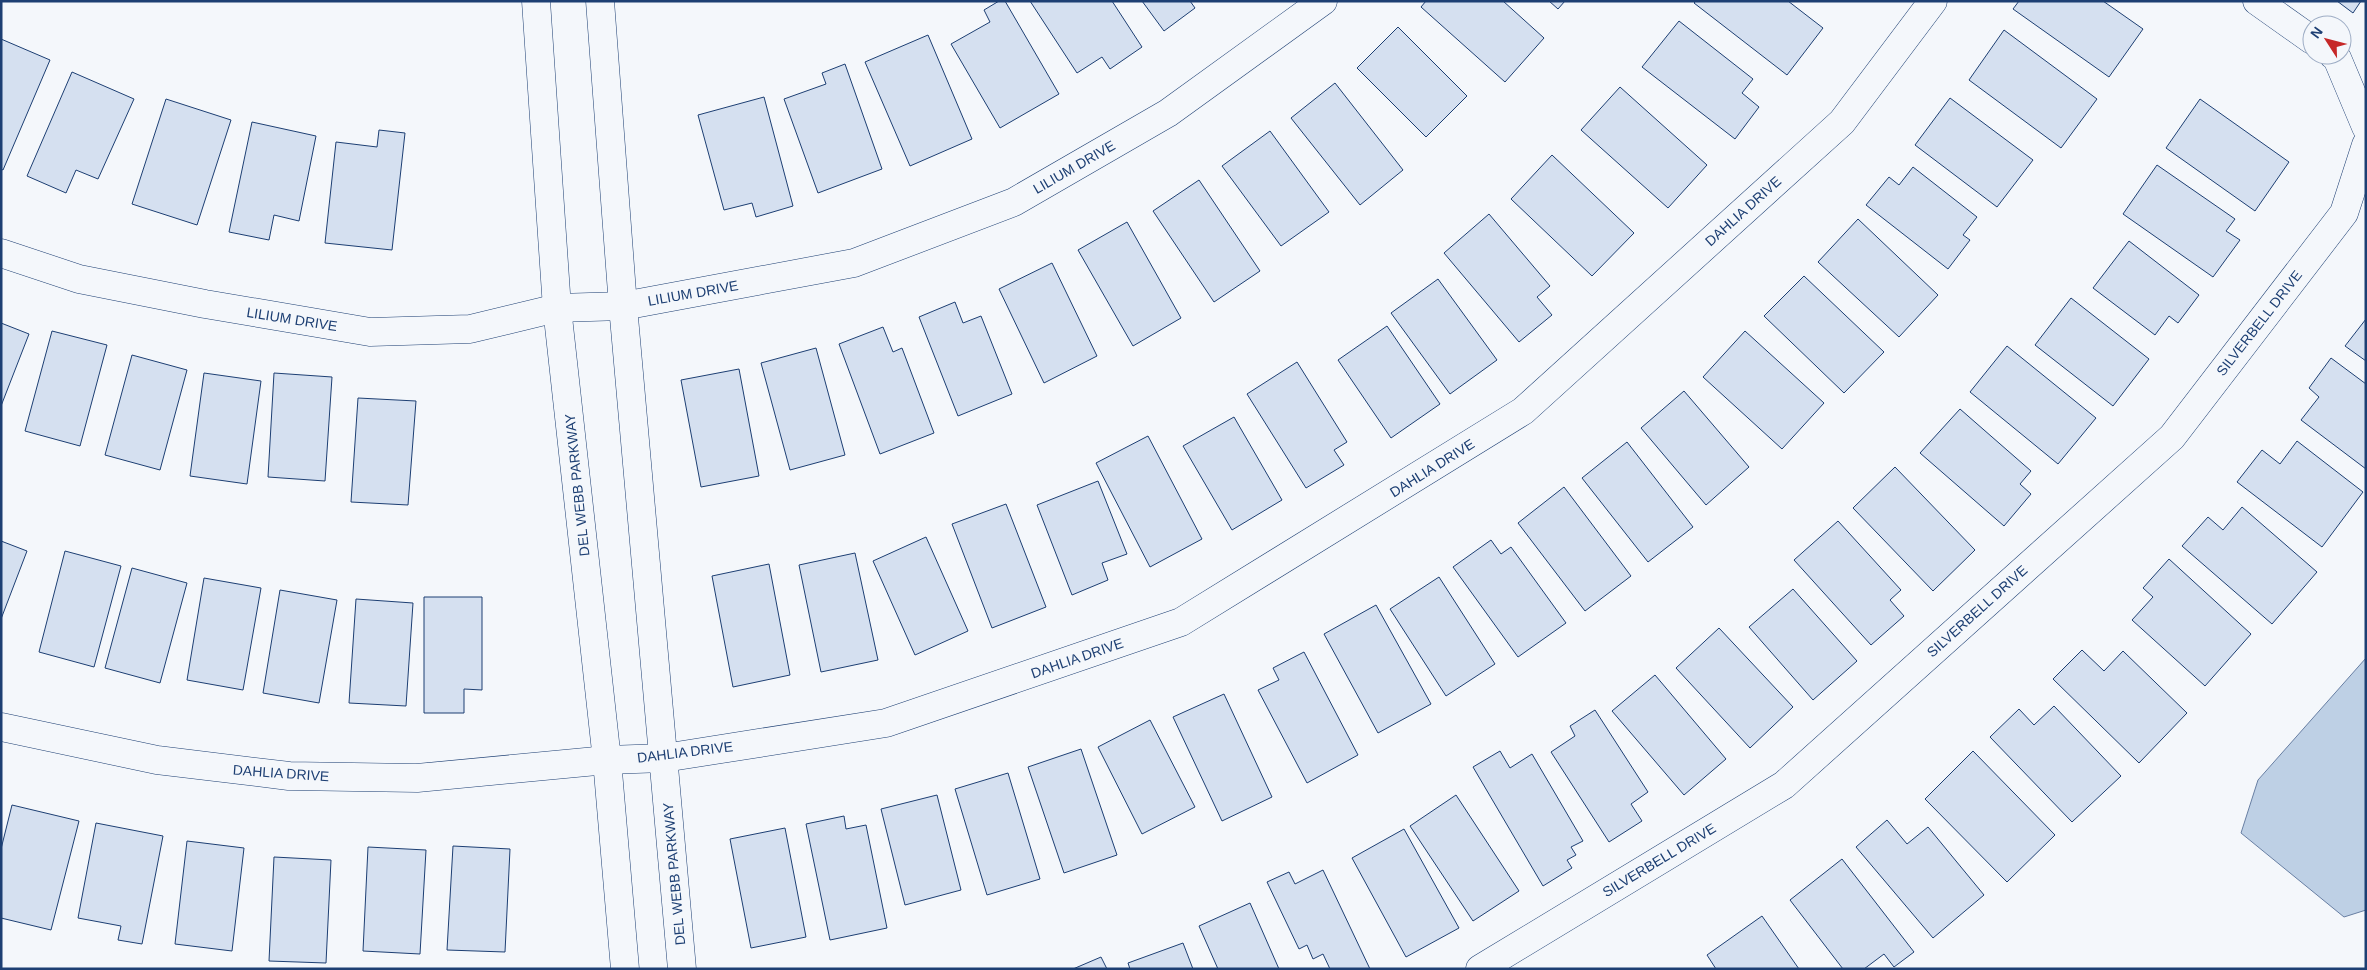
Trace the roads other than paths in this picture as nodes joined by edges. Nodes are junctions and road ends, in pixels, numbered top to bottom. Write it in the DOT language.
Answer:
graph roads {
  1 [pos="536,1"];
  2 [pos="600,1"];
  3 [pos="1323,1"];
  4 [pos="1933,1"];
  5 [pos="2257,1"];
  6 [pos="2302,33"];
  7 [pos="2340,65"];
  8 [pos="2366,127"];
  9 [pos="2366,145"];
  10 [pos="1,253"];
  11 [pos="623,306"];
  12 [pos="557,308"];
  13 [pos="1,727"];
  14 [pos="664,758"];
  15 [pos="607,760"];
  16 [pos="625,969"];
  17 [pos="682,969"];
  18 [pos="1480,969"];
  1 -- 12 [label="street, DEL WEBB PARKWAY"];
  2 -- 11 [label="street, DEL WEBB PARKWAY"];
  3 -- 11 [label="street, LILIUM DRIVE"];
  4 -- 14 [label="street, DAHLIA DRIVE"];
  5 -- 6 [label="street"];
  7 -- 8 [label="street"];
  9 -- 18 [label="street, SILVERBELL DRIVE"];
  10 -- 12 [label="street, LILIUM DRIVE"];
  11 -- 12 [label="street, LILIUM DRIVE"];
  11 -- 14 [label="street, DEL WEBB PARKWAY"];
  12 -- 15 [label="street, DEL WEBB PARKWAY"];
  13 -- 15 [label="street, DAHLIA DRIVE"];
  14 -- 15 [label="street, DAHLIA DRIVE"];
  14 -- 17 [label="street, DEL WEBB PARKWAY"];
  15 -- 16 [label="street, DEL WEBB PARKWAY"];
}
